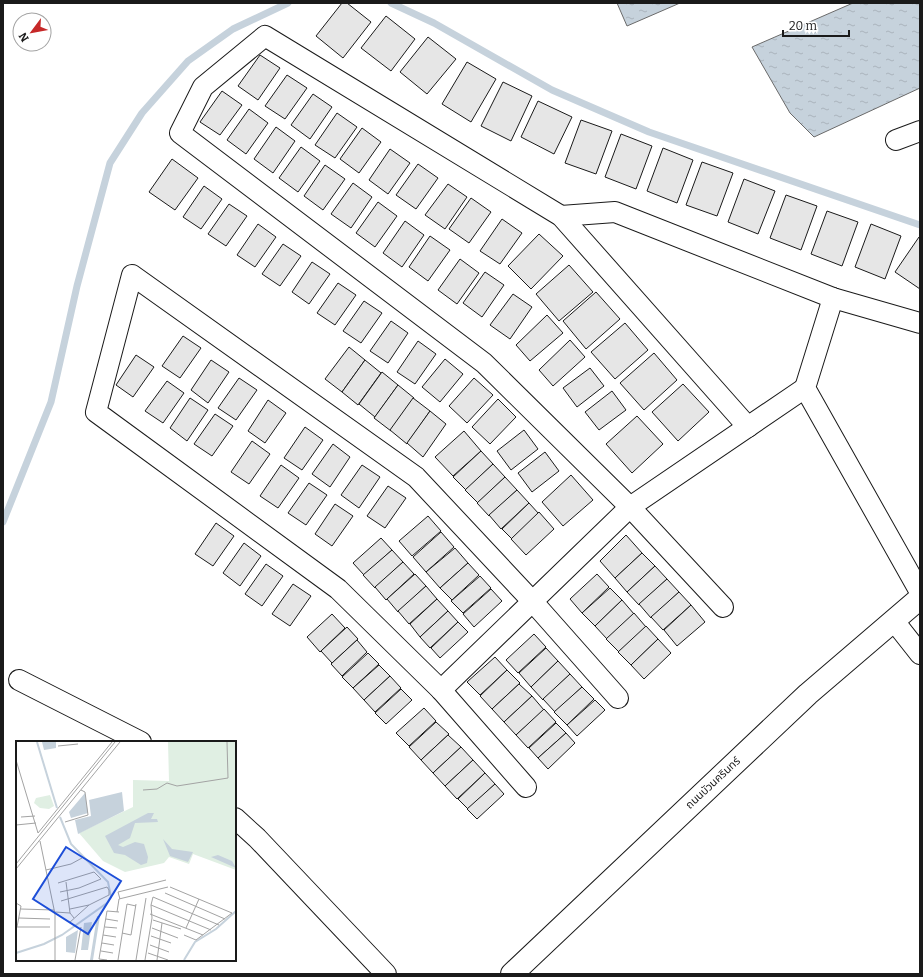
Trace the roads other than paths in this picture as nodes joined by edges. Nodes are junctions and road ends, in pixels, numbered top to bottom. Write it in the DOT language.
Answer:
graph roads {
  1 [pos="920,131"];
  2 [pos="896,140"];
  3 [pos="561,216"];
  4 [pos="833,298"];
  5 [pos="920,323"];
  6 [pos="805,388"];
  7 [pos="748,427"];
  8 [pos="630,507"];
  9 [pos="920,592"];
  10 [pos="920,598"];
  11 [pos="533,602"];
  12 [pos="723,607"];
  13 [pos="894,621"];
  14 [pos="920,654"];
  15 [pos="19,680"];
  16 [pos="441,690"];
  17 [pos="618,698"];
  18 [pos="139,741"];
  19 [pos="526,787"];
  20 [pos="236,819"];
  21 [pos="386,974"];
  22 [pos="512,974"];
  1 -- 2 [label="street"];
  3 -- 4 [label="street"];
  3 -- 7 [label="street"];
  3 -- 8 [label="street"];
  4 -- 5 [label="street"];
  4 -- 6 [label="street"];
  6 -- 7 [label="street"];
  6 -- 9 [label="street"];
  7 -- 8 [label="street"];
  8 -- 11 [label="street"];
  8 -- 12 [label="street"];
  10 -- 13 [label="street, ถนนบัวนครินทร์"];
  11 -- 16 [label="street"];
  11 -- 16 [label="street"];
  11 -- 17 [label="street"];
  13 -- 14 [label="street"];
  13 -- 22 [label="street, ถนนบัวนครินทร์"];
  15 -- 18 [label="street"];
  16 -- 19 [label="street"];
  20 -- 21 [label="street"];
}
